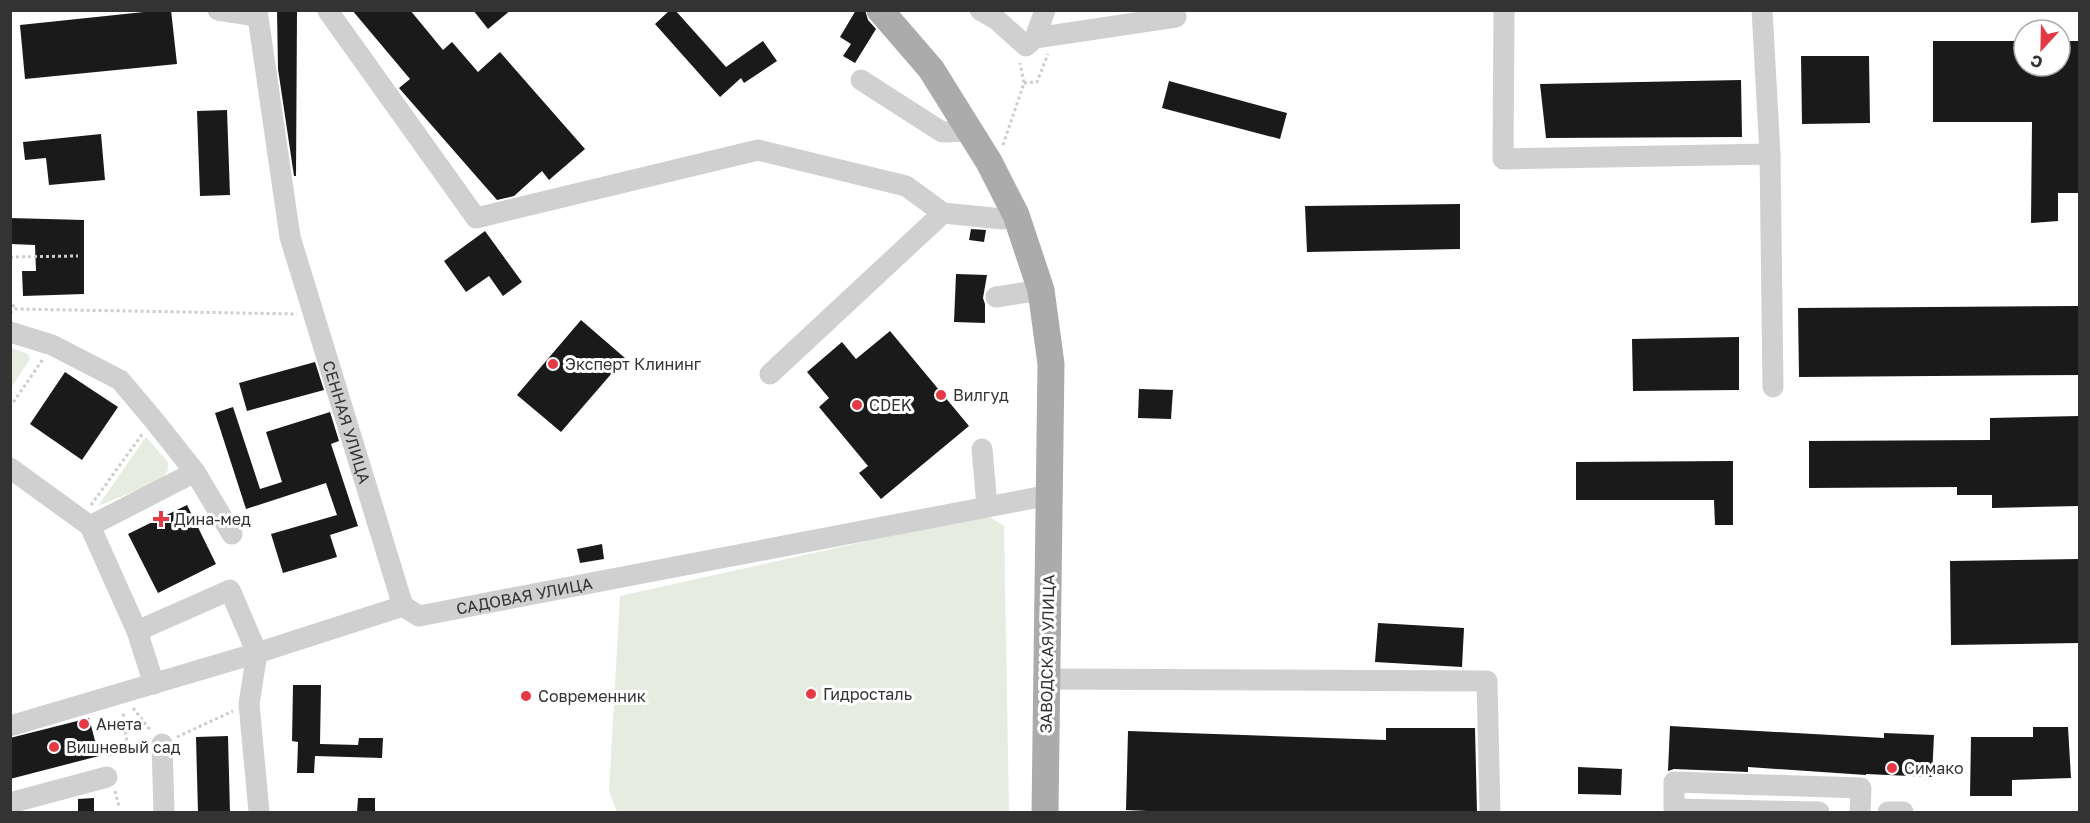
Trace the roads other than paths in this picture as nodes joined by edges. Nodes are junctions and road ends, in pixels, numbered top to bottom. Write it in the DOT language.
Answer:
graph roads {
  1 [pos="218,10"];
  2 [pos="328,10"];
  3 [pos="880,10"];
  4 [pos="980,10"];
  5 [pos="1046,10"];
  6 [pos="1504,10"];
  7 [pos="1762,10"];
  8 [pos="257,13"];
  9 [pos="1176,17"];
  10 [pos="1025,40"];
  11 [pos="861,80"];
  12 [pos="969,131"];
  13 [pos="1770,154"];
  14 [pos="943,213"];
  15 [pos="1016,215"];
  16 [pos="1041,290"];
  17 [pos="996,297"];
  18 [pos="10,332"];
  19 [pos="770,374"];
  20 [pos="1773,387"];
  21 [pos="982,449"];
  22 [pos="10,468"];
  23 [pos="195,472"];
  24 [pos="1050,495"];
  25 [pos="980,511"];
  26 [pos="85,522"];
  27 [pos="232,534"];
  28 [pos="403,606"];
  29 [pos="137,632"];
  30 [pos="257,653"];
  31 [pos="1047,679"];
  32 [pos="154,684"];
  33 [pos="10,726"];
  34 [pos="162,744"];
  35 [pos="1873,775"];
  36 [pos="107,777"];
  37 [pos="10,803"];
  38 [pos="1903,812"];
  39 [pos="164,813"];
  40 [pos="259,813"];
  41 [pos="1045,813"];
  42 [pos="1490,813"];
  43 [pos="1819,813"];
  44 [pos="1860,813"];
  45 [pos="1870,813"];
  46 [pos="1888,813"];
  1 -- 8 [label="street"];
  2 -- 14 [label="street"];
  3 -- 12 [label="main road, ЗАВОДСКАЯ УЛИЦА"];
  4 -- 10 [label="street"];
  5 -- 10 [label="street"];
  6 -- 13 [label="street"];
  7 -- 13 [label="street"];
  8 -- 28 [label="street, СЕННАЯ УЛИЦА"];
  9 -- 10 [label="street"];
  11 -- 12 [label="street"];
  12 -- 15 [label="main road, ЗАВОДСКАЯ УЛИЦА"];
  13 -- 20 [label="street"];
  14 -- 15 [label="street"];
  14 -- 19 [label="street"];
  15 -- 16 [label="main road, ЗАВОДСКАЯ УЛИЦА"];
  16 -- 17 [label="street"];
  16 -- 24 [label="main road, ЗАВОДСКАЯ УЛИЦА"];
  18 -- 23 [label="street"];
  21 -- 25 [label="street"];
  22 -- 26 [label="street"];
  23 -- 26 [label="street"];
  23 -- 27 [label="street"];
  24 -- 25 [label="street, САДОВАЯ УЛИЦА"];
  24 -- 31 [label="main road, ЗАВОДСКАЯ УЛИЦА"];
  25 -- 28 [label="street, САДОВАЯ УЛИЦА"];
  26 -- 29 [label="street"];
  28 -- 30 [label="street"];
  29 -- 30 [label="street"];
  29 -- 32 [label="street"];
  30 -- 32 [label="street"];
  30 -- 40 [label="street"];
  31 -- 41 [label="main road, ЗАВОДСКАЯ УЛИЦА"];
  31 -- 42 [label="street"];
  32 -- 33 [label="street"];
  34 -- 39 [label="street"];
  35 -- 45 [label="street"];
  36 -- 37 [label="street"];
  38 -- 46 [label="street"];
  43 -- 44 [label="street"];
}
